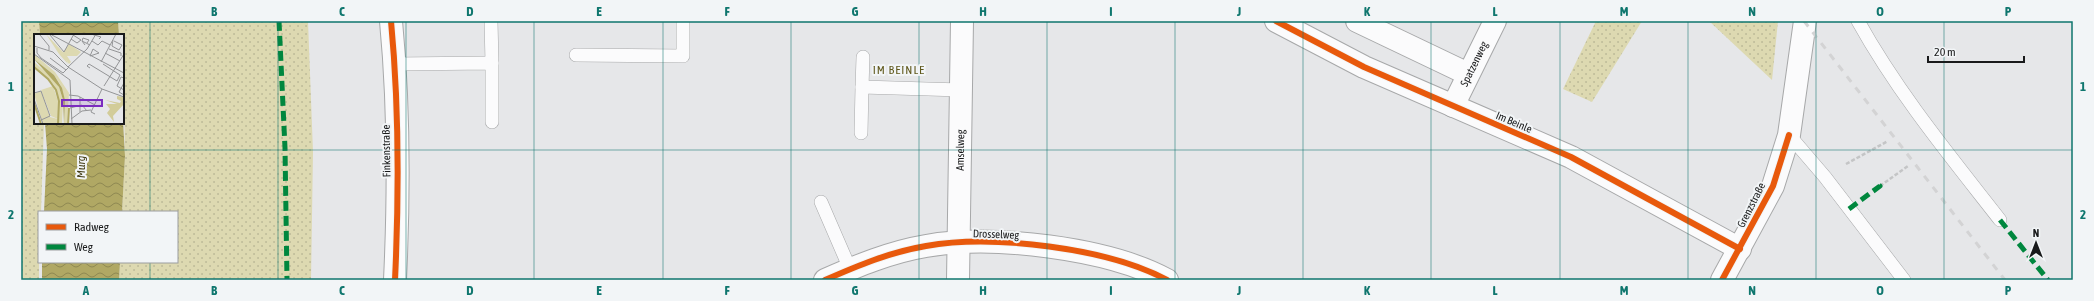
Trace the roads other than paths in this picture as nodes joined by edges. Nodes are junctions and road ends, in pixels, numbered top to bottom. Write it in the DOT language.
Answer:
graph roads {
  1 [pos="391,21"];
  2 [pos="491,21"];
  3 [pos="683,21"];
  4 [pos="962,21"];
  5 [pos="1276,21"];
  6 [pos="1357,21"];
  7 [pos="1495,21"];
  8 [pos="1805,21"];
  9 [pos="1858,21"];
  10 [pos="576,55"];
  11 [pos="863,57"];
  12 [pos="492,63"];
  13 [pos="395,64"];
  14 [pos="1468,74"];
  15 [pos="862,87"];
  16 [pos="961,90"];
  17 [pos="1453,106"];
  18 [pos="492,122"];
  19 [pos="861,133"];
  20 [pos="1789,135"];
  21 [pos="821,202"];
  22 [pos="2000,220"];
  23 [pos="959,242"];
  24 [pos="1740,249"];
  25 [pos="850,269"];
  26 [pos="395,280"];
  27 [pos="825,280"];
  28 [pos="958,280"];
  29 [pos="1167,280"];
  30 [pos="1722,280"];
  31 [pos="1904,280"];
  1 -- 13 [label="street, Finkenstraße"];
  2 -- 12 [label="lane"];
  3 -- 10 [label="lane"];
  4 -- 16 [label="street, Amselweg"];
  5 -- 17 [label="street, Im Beinle"];
  6 -- 14 [label="street"];
  7 -- 14 [label="street, Spatzenweg"];
  8 -- 20 [label="street, Grenzstraße"];
  9 -- 22 [label="lane"];
  11 -- 15 [label="lane"];
  12 -- 13 [label="lane"];
  12 -- 18 [label="lane"];
  13 -- 26 [label="street, Finkenstraße"];
  14 -- 17 [label="street, Spatzenweg"];
  15 -- 16 [label="lane"];
  15 -- 19 [label="lane"];
  16 -- 23 [label="street, Amselweg"];
  17 -- 24 [label="street, Im Beinle"];
  20 -- 24 [label="street, Grenzstraße"];
  20 -- 31 [label="lane"];
  21 -- 25 [label="lane"];
  23 -- 25 [label="street, Drosselweg"];
  23 -- 28 [label="street, Amselweg"];
  23 -- 29 [label="street, Drosselweg"];
  24 -- 30 [label="street, Grenzstraße"];
  25 -- 27 [label="street, Drosselweg"];
}
